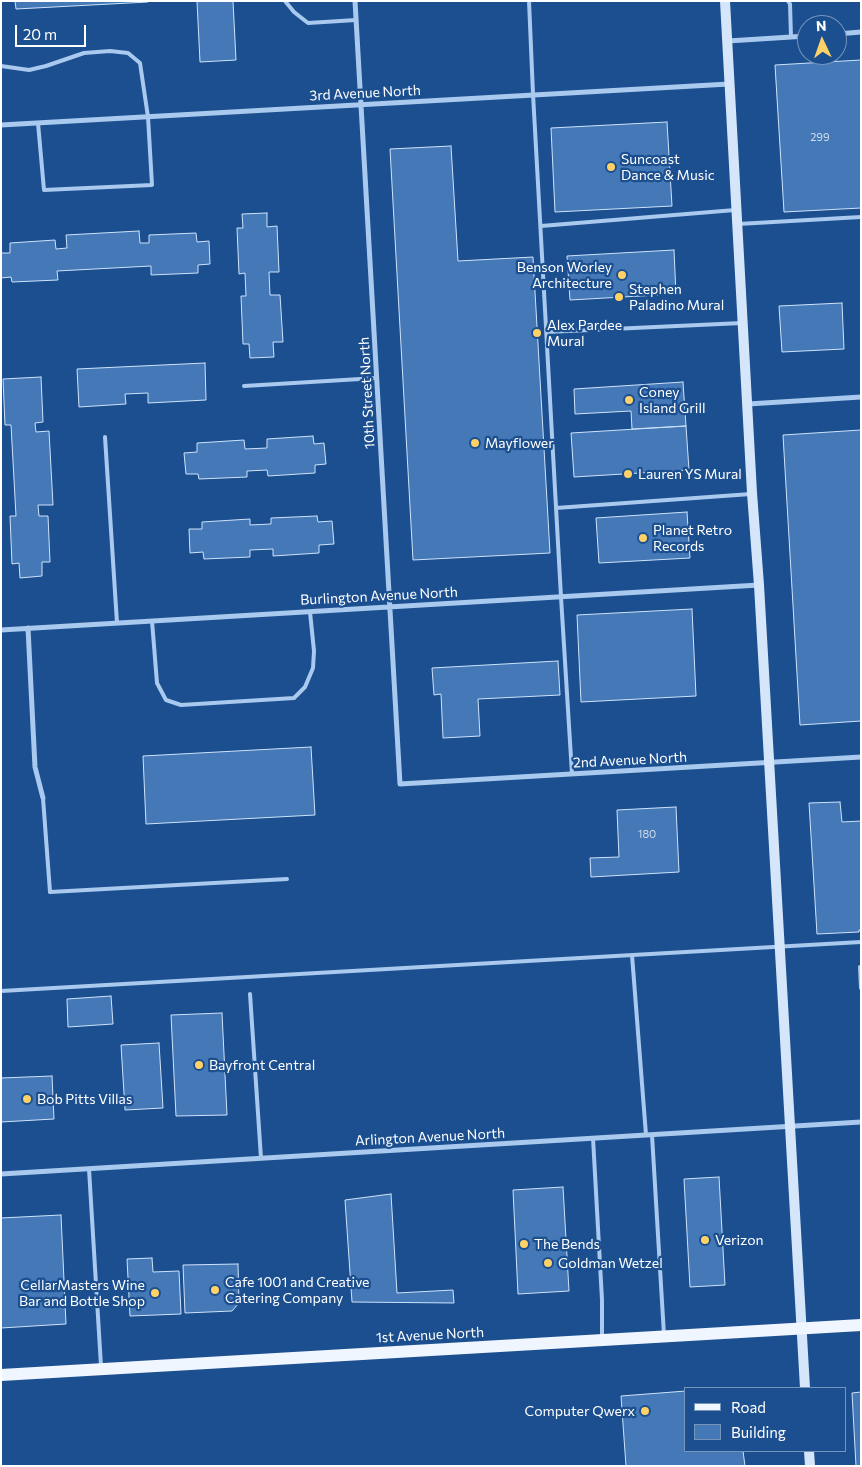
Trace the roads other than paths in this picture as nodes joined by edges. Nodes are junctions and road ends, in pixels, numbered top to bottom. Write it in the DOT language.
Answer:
graph roads {
  1 [pos="285,1"];
  2 [pos="355,1"];
  3 [pos="530,1"];
  4 [pos="725,1"];
  5 [pos="788,1"];
  6 [pos="356,20"];
  7 [pos="861,32"];
  8 [pos="847,33"];
  9 [pos="791,37"];
  10 [pos="797,37"];
  11 [pos="727,41"];
  12 [pos="1,66"];
  13 [pos="730,84"];
  14 [pos="533,94"];
  15 [pos="361,104"];
  16 [pos="148,117"];
  17 [pos="38,123"];
  18 [pos="1,125"];
  19 [pos="737,210"];
  20 [pos="861,216"];
  21 [pos="738,224"];
  22 [pos="541,226"];
  23 [pos="743,323"];
  24 [pos="546,332"];
  25 [pos="377,378"];
  26 [pos="244,386"];
  27 [pos="861,397"];
  28 [pos="748,404"];
  29 [pos="105,437"];
  30 [pos="752,493"];
  31 [pos="556,508"];
  32 [pos="759,585"];
  33 [pos="561,597"];
  34 [pos="390,607"];
  35 [pos="310,612"];
  36 [pos="152,621"];
  37 [pos="117,623"];
  38 [pos="28,628"];
  39 [pos="1,630"];
  40 [pos="861,757"];
  41 [pos="769,763"];
  42 [pos="572,774"];
  43 [pos="400,784"];
  44 [pos="43,798"];
  45 [pos="287,879"];
  46 [pos="861,942"];
  47 [pos="779,946"];
  48 [pos="632,955"];
  49 [pos="860,967"];
  50 [pos="861,988"];
  51 [pos="1,991"];
  52 [pos="250,994"];
  53 [pos="861,1122"];
  54 [pos="790,1126"];
  55 [pos="649,1135"];
  56 [pos="593,1138"];
  57 [pos="261,1158"];
  58 [pos="89,1169"];
  59 [pos="1,1174"];
  60 [pos="861,1325"];
  61 [pos="802,1328"];
  62 [pos="664,1336"];
  63 [pos="602,1340"];
  64 [pos="101,1369"];
  65 [pos="1,1374"];
  66 [pos="805,1387"];
  67 [pos="809,1452"];
  68 [pos="810,1466"];
  1 -- 6 [label="lane"];
  2 -- 6 [label="street, 10th Street North"];
  3 -- 14 [label="lane"];
  4 -- 11 [label="main road"];
  5 -- 9 [label="lane"];
  6 -- 15 [label="street, 10th Street North"];
  7 -- 8 [label="street"];
  9 -- 10 [label="street"];
  9 -- 11 [label="street"];
  11 -- 13 [label="main road"];
  12 -- 16 [label="lane"];
  13 -- 14 [label="street, 3rd Avenue North"];
  13 -- 19 [label="main road"];
  14 -- 15 [label="street, 3rd Avenue North"];
  14 -- 22 [label="lane"];
  15 -- 16 [label="street, 3rd Avenue North"];
  15 -- 25 [label="street, 10th Street North"];
  16 -- 17 [label="street, 3rd Avenue North"];
  16 -- 17 [label="lane"];
  17 -- 18 [label="street, 3rd Avenue North"];
  19 -- 21 [label="main road"];
  19 -- 22 [label="lane"];
  20 -- 21 [label="lane"];
  21 -- 23 [label="main road"];
  22 -- 24 [label="lane"];
  23 -- 24 [label="lane"];
  23 -- 28 [label="main road"];
  24 -- 31 [label="lane"];
  25 -- 26 [label="lane"];
  25 -- 34 [label="street, 10th Street North"];
  27 -- 28 [label="street"];
  28 -- 30 [label="main road"];
  29 -- 37 [label="lane"];
  30 -- 31 [label="lane"];
  30 -- 32 [label="main road"];
  31 -- 33 [label="lane"];
  32 -- 33 [label="street, Burlington Avenue North"];
  32 -- 41 [label="main road"];
  33 -- 34 [label="street, Burlington Avenue North"];
  33 -- 42 [label="lane"];
  34 -- 35 [label="street, Burlington Avenue North"];
  34 -- 43 [label="street, 10th Street North"];
  35 -- 36 [label="street, Burlington Avenue North"];
  35 -- 36 [label="lane"];
  36 -- 37 [label="street, Burlington Avenue North"];
  37 -- 38 [label="street, Burlington Avenue North"];
  38 -- 39 [label="street, Burlington Avenue North"];
  38 -- 44 [label="street"];
  40 -- 41 [label="street, 2nd Avenue North"];
  41 -- 42 [label="street, 2nd Avenue North"];
  41 -- 47 [label="main road"];
  42 -- 43 [label="street, 2nd Avenue North"];
  44 -- 45 [label="lane"];
  46 -- 47 [label="lane"];
  47 -- 48 [label="lane"];
  47 -- 54 [label="main road"];
  48 -- 51 [label="lane"];
  48 -- 55 [label="lane"];
  49 -- 50 [label="lane"];
  52 -- 57 [label="lane"];
  53 -- 54 [label="street, Arlington Avenue North"];
  54 -- 55 [label="street, Arlington Avenue North"];
  54 -- 61 [label="main road"];
  55 -- 56 [label="street, Arlington Avenue North"];
  55 -- 62 [label="lane"];
  56 -- 57 [label="street, Arlington Avenue North"];
  56 -- 63 [label="lane"];
  57 -- 58 [label="street, Arlington Avenue North"];
  58 -- 59 [label="street, Arlington Avenue North"];
  58 -- 64 [label="lane"];
  60 -- 61 [label="main road, 1st Avenue North"];
  61 -- 62 [label="main road, 1st Avenue North"];
  61 -- 66 [label="main road"];
  62 -- 63 [label="main road, 1st Avenue North"];
  63 -- 64 [label="main road, 1st Avenue North"];
  64 -- 65 [label="main road, 1st Avenue North"];
  67 -- 68 [label="main road"];
}
